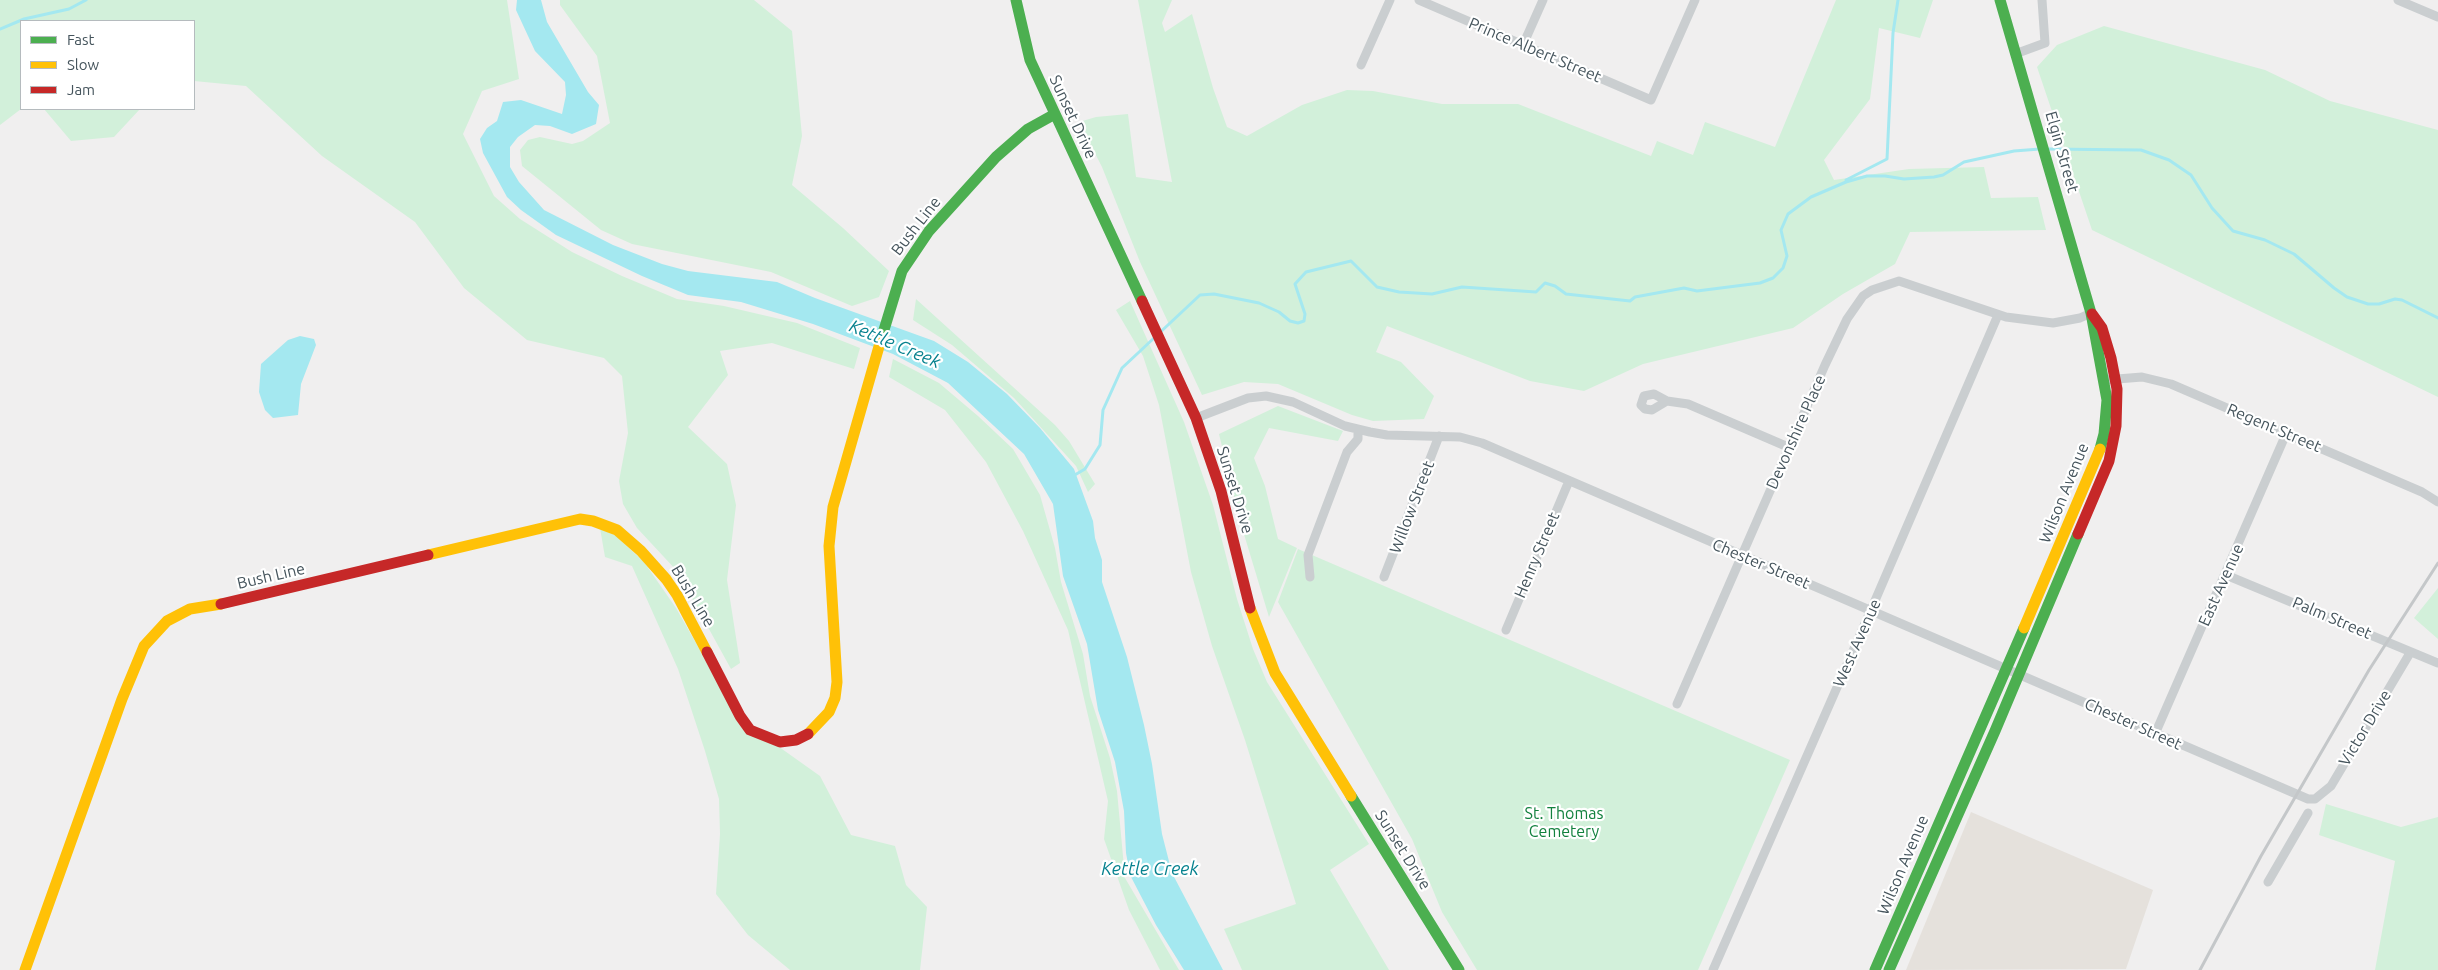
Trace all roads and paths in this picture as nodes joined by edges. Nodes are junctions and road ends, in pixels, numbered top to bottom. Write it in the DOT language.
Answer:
graph roads {
  1 [pos="1016,0"];
  2 [pos="1390,0"];
  3 [pos="1419,0"];
  4 [pos="1543,0"];
  5 [pos="1695,0"];
  6 [pos="2000,0"];
  7 [pos="2042,0"];
  8 [pos="2398,0"];
  9 [pos="2438,17"];
  10 [pos="1523,45"];
  11 [pos="2016,54"];
  12 [pos="1361,65"];
  13 [pos="1055,114"];
  14 [pos="2091,313"];
  15 [pos="1998,315"];
  16 [pos="2110,380"];
  17 [pos="1667,401"];
  18 [pos="1196,418"];
  19 [pos="1358,429"];
  20 [pos="2286,434"];
  21 [pos="1439,436"];
  22 [pos="1788,447"];
  23 [pos="1569,481"];
  24 [pos="2438,502"];
  25 [pos="1742,555"];
  26 [pos="2226,575"];
  27 [pos="1310,577"];
  28 [pos="1384,577"];
  29 [pos="1871,611"];
  30 [pos="1506,630"];
  31 [pos="2410,653"];
  32 [pos="2438,663"];
  33 [pos="2006,669"];
  34 [pos="2019,674"];
  35 [pos="1678,704"];
  36 [pos="2155,734"];
  37 [pos="2315,799"];
  38 [pos="2308,813"];
  39 [pos="2268,882"];
  40 [pos="1886,947"];
  41 [pos="1897,952"];
  42 [pos="25,970"];
  43 [pos="1459,970"];
  44 [pos="1713,970"];
  45 [pos="1875,970"];
  46 [pos="1890,970"];
  1 -- 13 [label="street, Sunset Drive"];
  2 -- 12 [label="street"];
  3 -- 10 [label="street, Prince Albert Street"];
  4 -- 10 [label="street"];
  5 -- 10 [label="street, Prince Albert Street"];
  6 -- 11 [label="street, Elgin Street"];
  7 -- 11 [label="street"];
  8 -- 9 [label="street"];
  11 -- 14 [label="street, Elgin Street"];
  13 -- 18 [label="street, Sunset Drive"];
  13 -- 42 [label="street, Bush Line"];
  14 -- 15 [label="street"];
  14 -- 16 [label="street, Wilson Avenue"];
  15 -- 22 [label="street, Devonshire Place"];
  15 -- 29 [label="street, West Avenue"];
  16 -- 20 [label="street, Regent Street"];
  16 -- 33 [label="street, Wilson Avenue"];
  16 -- 34 [label="street, Wilson Avenue"];
  17 -- 22 [label="street"];
  18 -- 19 [label="street, Chester Street"];
  18 -- 43 [label="street, Sunset Drive"];
  19 -- 21 [label="street, Chester Street"];
  19 -- 27 [label="street"];
  20 -- 24 [label="street, Regent Street"];
  20 -- 26 [label="street, East Avenue"];
  21 -- 23 [label="street, Chester Street"];
  21 -- 28 [label="street, Willow Street"];
  22 -- 25 [label="street, Devonshire Place"];
  23 -- 25 [label="street, Chester Street"];
  23 -- 30 [label="street, Henry Street"];
  25 -- 29 [label="street, Chester Street"];
  25 -- 35 [label="street, Devonshire Place"];
  26 -- 31 [label="street, Palm Street"];
  26 -- 36 [label="street, East Avenue"];
  29 -- 33 [label="street, Chester Street"];
  29 -- 44 [label="street, West Avenue"];
  31 -- 32 [label="street, Palm Street"];
  31 -- 37 [label="street, Victor Drive"];
  33 -- 34 [label="street, Chester Street"];
  33 -- 40 [label="street, Wilson Avenue"];
  34 -- 36 [label="street, Chester Street"];
  34 -- 41 [label="street, Wilson Avenue"];
  36 -- 37 [label="street, Chester Street"];
  38 -- 39 [label="street"];
  40 -- 41 [label="street"];
  40 -- 45 [label="street, Wilson Avenue"];
  41 -- 46 [label="street, Wilson Avenue"];
}
